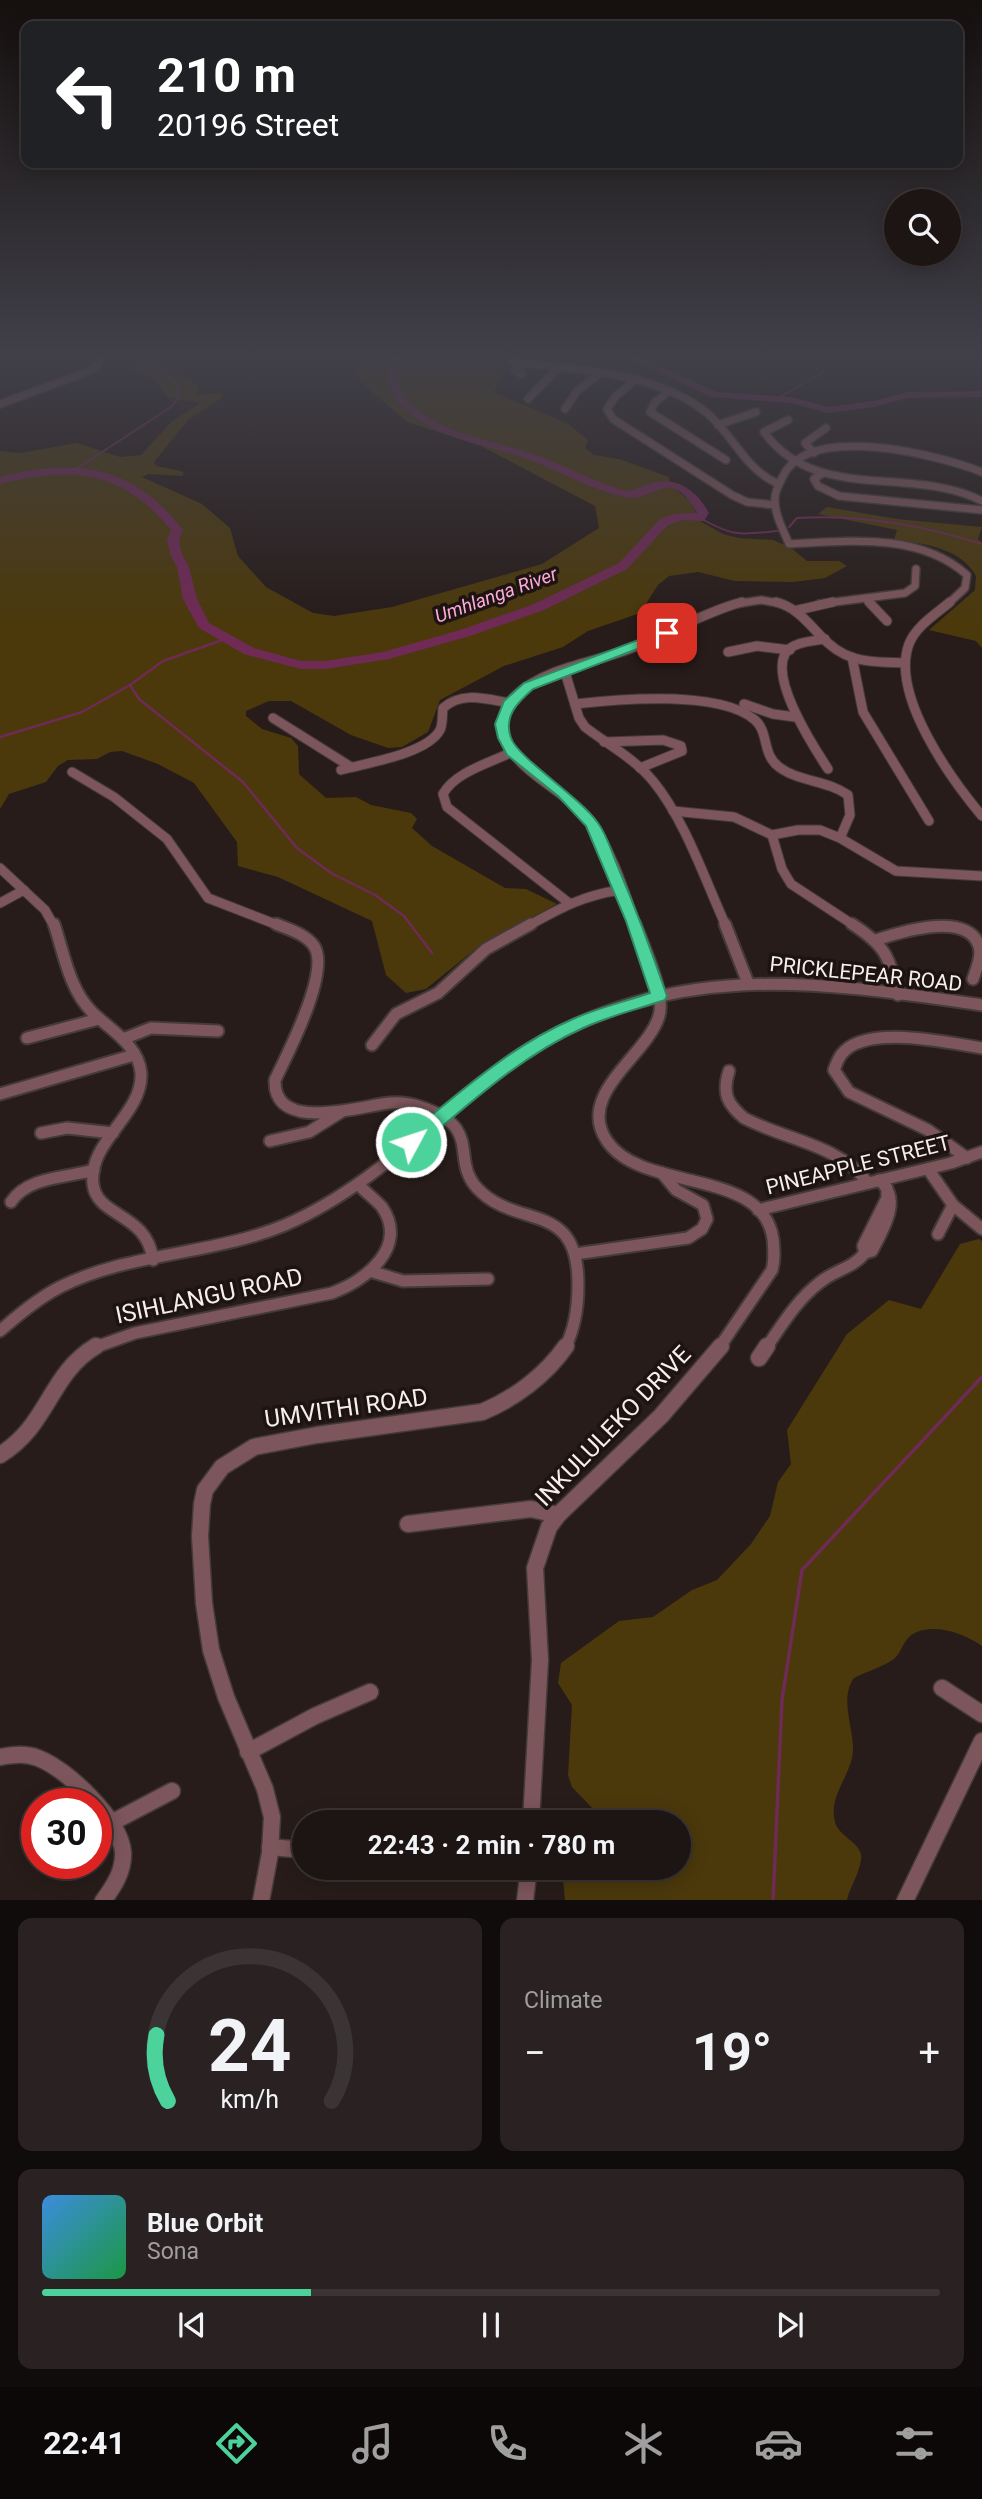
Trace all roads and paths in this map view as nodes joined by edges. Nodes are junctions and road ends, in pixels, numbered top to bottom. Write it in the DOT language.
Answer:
graph roads {
  1 [pos="655,446"];
  2 [pos="703,446"];
  3 [pos="734,446"];
  4 [pos="773,446"];
  5 [pos="807,446"];
  6 [pos="849,447"];
  7 [pos="814,453"];
  8 [pos="726,460"];
  9 [pos="794,462"];
  10 [pos="982,472"];
  11 [pos="823,473"];
  12 [pos="778,484"];
  13 [pos="982,500"];
  14 [pos="775,505"];
  15 [pos="982,510"];
  16 [pos="916,569"];
  17 [pos="866,599"];
  18 [pos="798,610"];
  19 [pos="887,621"];
  20 [pos="825,639"];
  21 [pos="790,650"];
  22 [pos="728,652"];
  23 [pos="852,657"];
  24 [pos="903,663"];
  25 [pos="565,672"];
  26 [pos="509,703"];
  27 [pos="575,704"];
  28 [pos="744,704"];
  29 [pos="795,716"];
  30 [pos="273,718"];
  31 [pos="604,742"];
  32 [pos="512,752"];
  33 [pos="640,768"];
  34 [pos="828,769"];
  35 [pos="72,772"];
  36 [pos="673,811"];
  37 [pos="982,816"];
  38 [pos="929,821"];
  39 [pos="772,835"];
  40 [pos="841,836"];
  41 [pos="0,868"];
  42 [pos="982,876"];
  43 [pos="24,890"];
  44 [pos="621,890"];
  45 [pos="0,903"];
  46 [pos="569,903"];
  47 [pos="876,940"];
  48 [pos="973,979"];
  49 [pos="748,983"];
  50 [pos="898,995"];
  51 [pos="659,996"];
  52 [pos="982,1006"];
  53 [pos="99,1019"];
  54 [pos="218,1031"];
  55 [pos="27,1038"];
  56 [pos="122,1039"];
  57 [pos="372,1045"];
  58 [pos="982,1048"];
  59 [pos="134,1055"];
  60 [pos="729,1071"];
  61 [pos="0,1094"];
  62 [pos="344,1111"];
  63 [pos="441,1117"];
  64 [pos="41,1133"];
  65 [pos="113,1133"];
  66 [pos="270,1141"];
  67 [pos="982,1152"];
  68 [pos="967,1158"];
  69 [pos="928,1169"];
  70 [pos="94,1170"];
  71 [pos="662,1173"];
  72 [pos="358,1184"];
  73 [pos="878,1184"];
  74 [pos="11,1202"];
  75 [pos="953,1205"];
  76 [pos="758,1210"];
  77 [pos="982,1229"];
  78 [pos="938,1234"];
  79 [pos="575,1254"];
  80 [pos="153,1260"];
  81 [pos="373,1272"];
  82 [pos="488,1279"];
  83 [pos="0,1331"];
  84 [pos="759,1359"];
  85 [pos="0,1455"];
  86 [pos="558,1515"];
  87 [pos="408,1524"];
  88 [pos="942,1688"];
  89 [pos="370,1692"];
  90 [pos="982,1714"];
  91 [pos="982,1741"];
  92 [pos="248,1752"];
  93 [pos="0,1756"];
  94 [pos="172,1791"];
  95 [pos="532,1810"];
  96 [pos="113,1822"];
  97 [pos="270,1847"];
  98 [pos="292,1849"];
  99 [pos="527,1880"];
  100 [pos="103,1900"];
  101 [pos="261,1900"];
  102 [pos="525,1900"];
  103 [pos="905,1900"];
  1 -- 14 [label="street"];
  2 -- 8 [label="street"];
  3 -- 12 [label="street"];
  4 -- 9 [label="street"];
  5 -- 7 [label="street"];
  6 -- 7 [label="street"];
  6 -- 10 [label="street"];
  7 -- 9 [label="street"];
  9 -- 11 [label="street"];
  9 -- 12 [label="street"];
  11 -- 13 [label="street"];
  11 -- 15 [label="street"];
  12 -- 14 [label="street"];
  14 -- 24 [label="street"];
  16 -- 17 [label="street"];
  17 -- 18 [label="street"];
  17 -- 19 [label="street"];
  18 -- 20 [label="street"];
  18 -- 25 [label="street"];
  20 -- 21 [label="street"];
  20 -- 23 [label="street"];
  21 -- 22 [label="street"];
  21 -- 29 [label="street"];
  23 -- 24 [label="street"];
  23 -- 38 [label="street"];
  24 -- 37 [label="street"];
  25 -- 26 [label="street"];
  25 -- 27 [label="street"];
  26 -- 30 [label="street"];
  26 -- 32 [label="street"];
  27 -- 31 [label="street"];
  27 -- 40 [label="street"];
  28 -- 29 [label="street"];
  29 -- 34 [label="street"];
  31 -- 33 [label="street"];
  31 -- 33 [label="street"];
  32 -- 44 [label="street"];
  32 -- 46 [label="street"];
  33 -- 36 [label="street"];
  35 -- 62 [label="street"];
  36 -- 39 [label="street"];
  36 -- 49 [label="street"];
  39 -- 40 [label="street"];
  39 -- 47 [label="street"];
  40 -- 42 [label="street"];
  41 -- 43 [label="street"];
  43 -- 45 [label="street"];
  43 -- 53 [label="street"];
  44 -- 46 [label="street"];
  44 -- 51 [label="street"];
  46 -- 57 [label="street"];
  47 -- 48 [label="street"];
  47 -- 50 [label="street"];
  49 -- 50 [label="street, PRICKLEPEAR ROAD"];
  49 -- 51 [label="street, PRICKLEPEAR ROAD"];
  50 -- 52 [label="street, PRICKLEPEAR ROAD"];
  51 -- 63 [label="street, PRICKLEPEAR ROAD"];
  51 -- 71 [label="street, INKULULEKO DRIVE"];
  53 -- 55 [label="street"];
  53 -- 56 [label="street"];
  54 -- 56 [label="street"];
  56 -- 59 [label="street"];
  58 -- 68 [label="street, PINEAPPLE STREET"];
  59 -- 61 [label="street"];
  59 -- 65 [label="street"];
  60 -- 73 [label="street"];
  62 -- 63 [label="street"];
  62 -- 66 [label="street"];
  63 -- 72 [label="street, PRICKLEPEAR ROAD"];
  63 -- 79 [label="street"];
  64 -- 65 [label="street"];
  65 -- 70 [label="street"];
  67 -- 68 [label="street, PINEAPPLE STREET"];
  68 -- 69 [label="street, PINEAPPLE STREET"];
  69 -- 73 [label="street, PINEAPPLE STREET"];
  69 -- 75 [label="street"];
  70 -- 74 [label="street"];
  70 -- 80 [label="street"];
  71 -- 76 [label="street, INKULULEKO DRIVE"];
  71 -- 79 [label="street"];
  72 -- 80 [label="street, PRICKLEPEAR ROAD"];
  72 -- 81 [label="street"];
  73 -- 76 [label="street, PINEAPPLE STREET"];
  73 -- 84 [label="street"];
  75 -- 77 [label="street"];
  75 -- 78 [label="street"];
  76 -- 86 [label="street, INKULULEKO DRIVE"];
  79 -- 92 [label="street, UMVITHI ROAD"];
  80 -- 83 [label="street, PRICKLEPEAR ROAD"];
  81 -- 82 [label="street"];
  81 -- 85 [label="street, ISIHLANGU ROAD"];
  86 -- 87 [label="street"];
  86 -- 95 [label="street, INKULULEKO DRIVE"];
  88 -- 90 [label="street"];
  89 -- 92 [label="street"];
  91 -- 103 [label="street"];
  92 -- 97 [label="street, UMVITHI ROAD"];
  93 -- 96 [label="street"];
  94 -- 96 [label="street"];
  96 -- 100 [label="street"];
  97 -- 98 [label="street"];
  97 -- 101 [label="street, UMVITHI ROAD"];
  99 -- 102 [label="street"];
}
